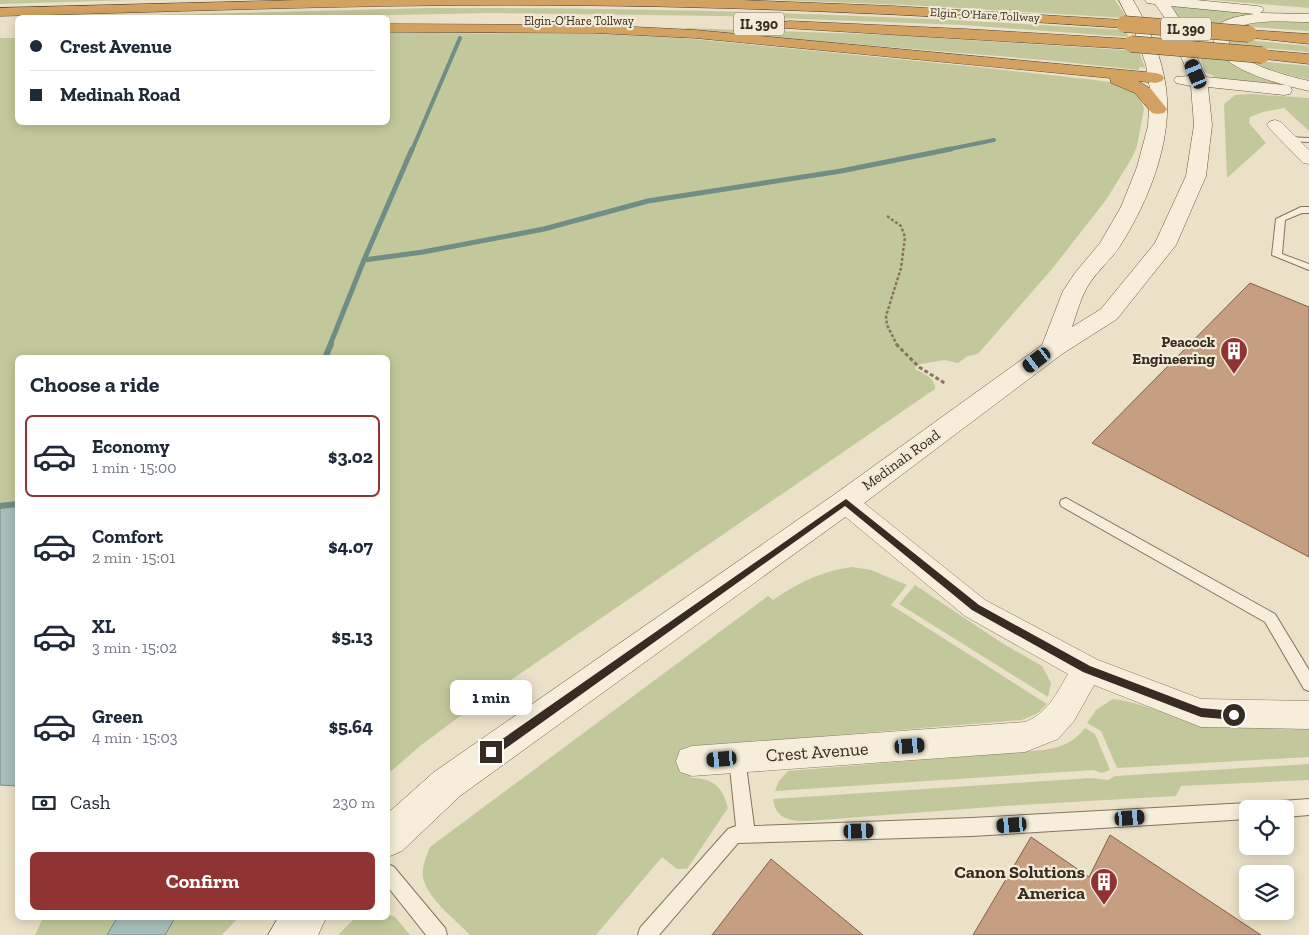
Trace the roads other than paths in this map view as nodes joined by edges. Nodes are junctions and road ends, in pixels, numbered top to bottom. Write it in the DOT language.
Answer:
graph roads {
  1 [pos="280,0"];
  2 [pos="1126,0"];
  3 [pos="1152,0"];
  4 [pos="1159,0"];
  5 [pos="151,8"];
  6 [pos="0,12"];
  7 [pos="1309,14"];
  8 [pos="1309,18"];
  9 [pos="1129,19"];
  10 [pos="390,22"];
  11 [pos="737,24"];
  12 [pos="776,25"];
  13 [pos="390,28"];
  14 [pos="1309,39"];
  15 [pos="1309,59"];
  16 [pos="1061,69"];
  17 [pos="1156,78"];
  18 [pos="1199,81"];
  19 [pos="1309,86"];
  20 [pos="1275,89"];
  21 [pos="1309,92"];
  22 [pos="1158,110"];
  23 [pos="1275,125"];
  24 [pos="1289,139"];
  25 [pos="1309,140"];
  26 [pos="1309,159"];
  27 [pos="1196,176"];
  28 [pos="1309,210"];
  29 [pos="1309,267"];
  30 [pos="1053,349"];
  31 [pos="846,502"];
  32 [pos="1066,503"];
  33 [pos="1087,669"];
  34 [pos="1309,684"];
  35 [pos="1309,715"];
  36 [pos="737,758"];
  37 [pos="692,762"];
  38 [pos="1309,807"];
  39 [pos="1294,808"];
  40 [pos="1239,812"];
  41 [pos="746,835"];
  42 [pos="390,836"];
  43 [pos="390,875"];
  44 [pos="304,920"];
  45 [pos="289,935"];
  46 [pos="438,935"];
  47 [pos="648,935"];
  1 -- 5 [label="highway"];
  2 -- 9 [label="main road"];
  3 -- 4 [label="main road"];
  4 -- 7 [label="main road"];
  4 -- 18 [label="main road, Medinah Road"];
  5 -- 6 [label="highway, Elgin-O'Hare Tollway / IL 390"];
  5 -- 9 [label="highway, Elgin-O'Hare Tollway / IL 390"];
  8 -- 19 [label="main road"];
  9 -- 14 [label="highway, Elgin-O'Hare Tollway / IL 390, bridge"];
  9 -- 17 [label="main road"];
  10 -- 11 [label="highway, Elgin-O'Hare Tollway / IL 390"];
  12 -- 15 [label="highway, Elgin-O'Hare Tollway / IL 390, bridge"];
  13 -- 16 [label="highway"];
  16 -- 17 [label="highway"];
  16 -- 22 [label="highway"];
  17 -- 18 [label="main road"];
  17 -- 22 [label="main road"];
  18 -- 20 [label="main road"];
  18 -- 27 [label="main road, Medinah Road"];
  20 -- 21 [label="main road"];
  20 -- 27 [label="main road"];
  22 -- 30 [label="main road"];
  23 -- 24 [label="street"];
  24 -- 25 [label="lane"];
  24 -- 26 [label="street"];
  27 -- 30 [label="main road, Medinah Road"];
  28 -- 29 [label="lane"];
  30 -- 31 [label="main road, Medinah Road"];
  31 -- 33 [label="street"];
  31 -- 42 [label="main road, Medinah Road"];
  32 -- 34 [label="lane"];
  33 -- 35 [label="street"];
  33 -- 36 [label="street, Crest Avenue"];
  36 -- 37 [label="street, Crest Avenue"];
  36 -- 41 [label="lane"];
  38 -- 39 [label="lane"];
  40 -- 41 [label="lane"];
  41 -- 47 [label="lane"];
  43 -- 46 [label="lane"];
  44 -- 45 [label="main road"];
}
